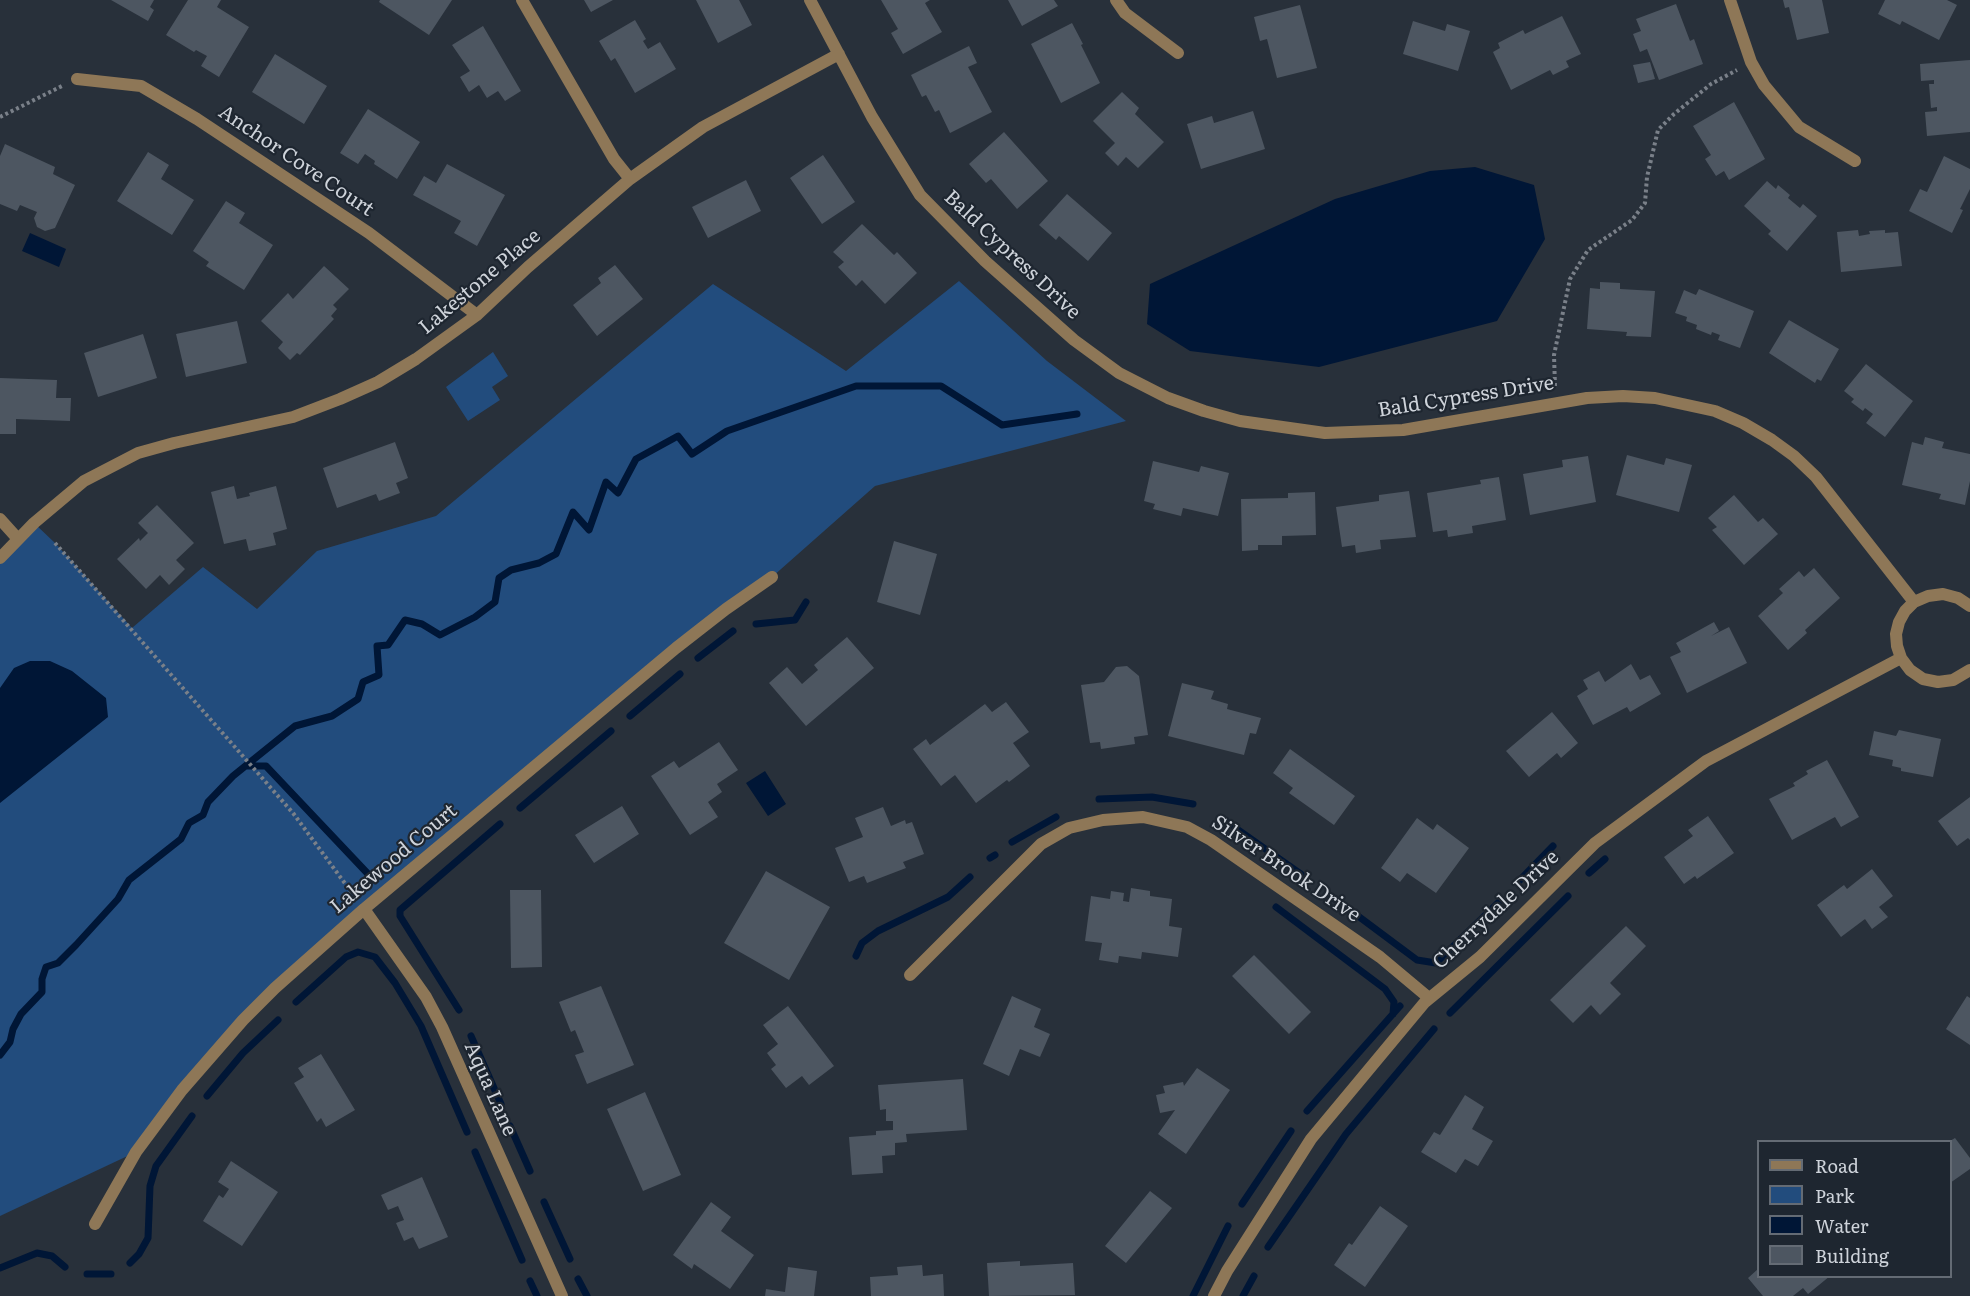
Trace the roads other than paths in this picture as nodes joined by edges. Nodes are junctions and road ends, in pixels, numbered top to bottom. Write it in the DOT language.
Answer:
graph roads {
  1 [pos="522,0"];
  2 [pos="810,0"];
  3 [pos="1116,0"];
  4 [pos="1730,0"];
  5 [pos="1178,53"];
  6 [pos="839,54"];
  7 [pos="77,79"];
  8 [pos="1855,161"];
  9 [pos="630,179"];
  10 [pos="477,315"];
  11 [pos="0,519"];
  12 [pos="18,539"];
  13 [pos="0,558"];
  14 [pos="772,577"];
  15 [pos="1914,602"];
  16 [pos="1970,606"];
  17 [pos="1901,658"];
  18 [pos="1969,674"];
  19 [pos="364,909"];
  20 [pos="910,975"];
  21 [pos="1429,998"];
  22 [pos="95,1224"];
  23 [pos="562,1296"];
  24 [pos="1214,1296"];
  1 -- 9 [label="street"];
  2 -- 6 [label="street, Bald Cypress Drive"];
  3 -- 5 [label="street"];
  4 -- 8 [label="street"];
  6 -- 9 [label="street, Lakestone Place"];
  6 -- 15 [label="street, Bald Cypress Drive"];
  7 -- 10 [label="street, Anchor Cove Court"];
  9 -- 10 [label="street, Lakestone Place"];
  10 -- 12 [label="street, Lakestone Place"];
  11 -- 12 [label="street"];
  12 -- 13 [label="street, Lakestone Place"];
  14 -- 19 [label="street, Lakewood Court"];
  15 -- 16 [label="street"];
  15 -- 17 [label="street"];
  17 -- 18 [label="street"];
  17 -- 21 [label="street, Cherrydale Drive"];
  19 -- 22 [label="street, Lakewood Court"];
  19 -- 23 [label="street, Aqua Lane"];
  20 -- 21 [label="street, Silver Brook Drive"];
  21 -- 24 [label="street, Cherrydale Drive"];
}
